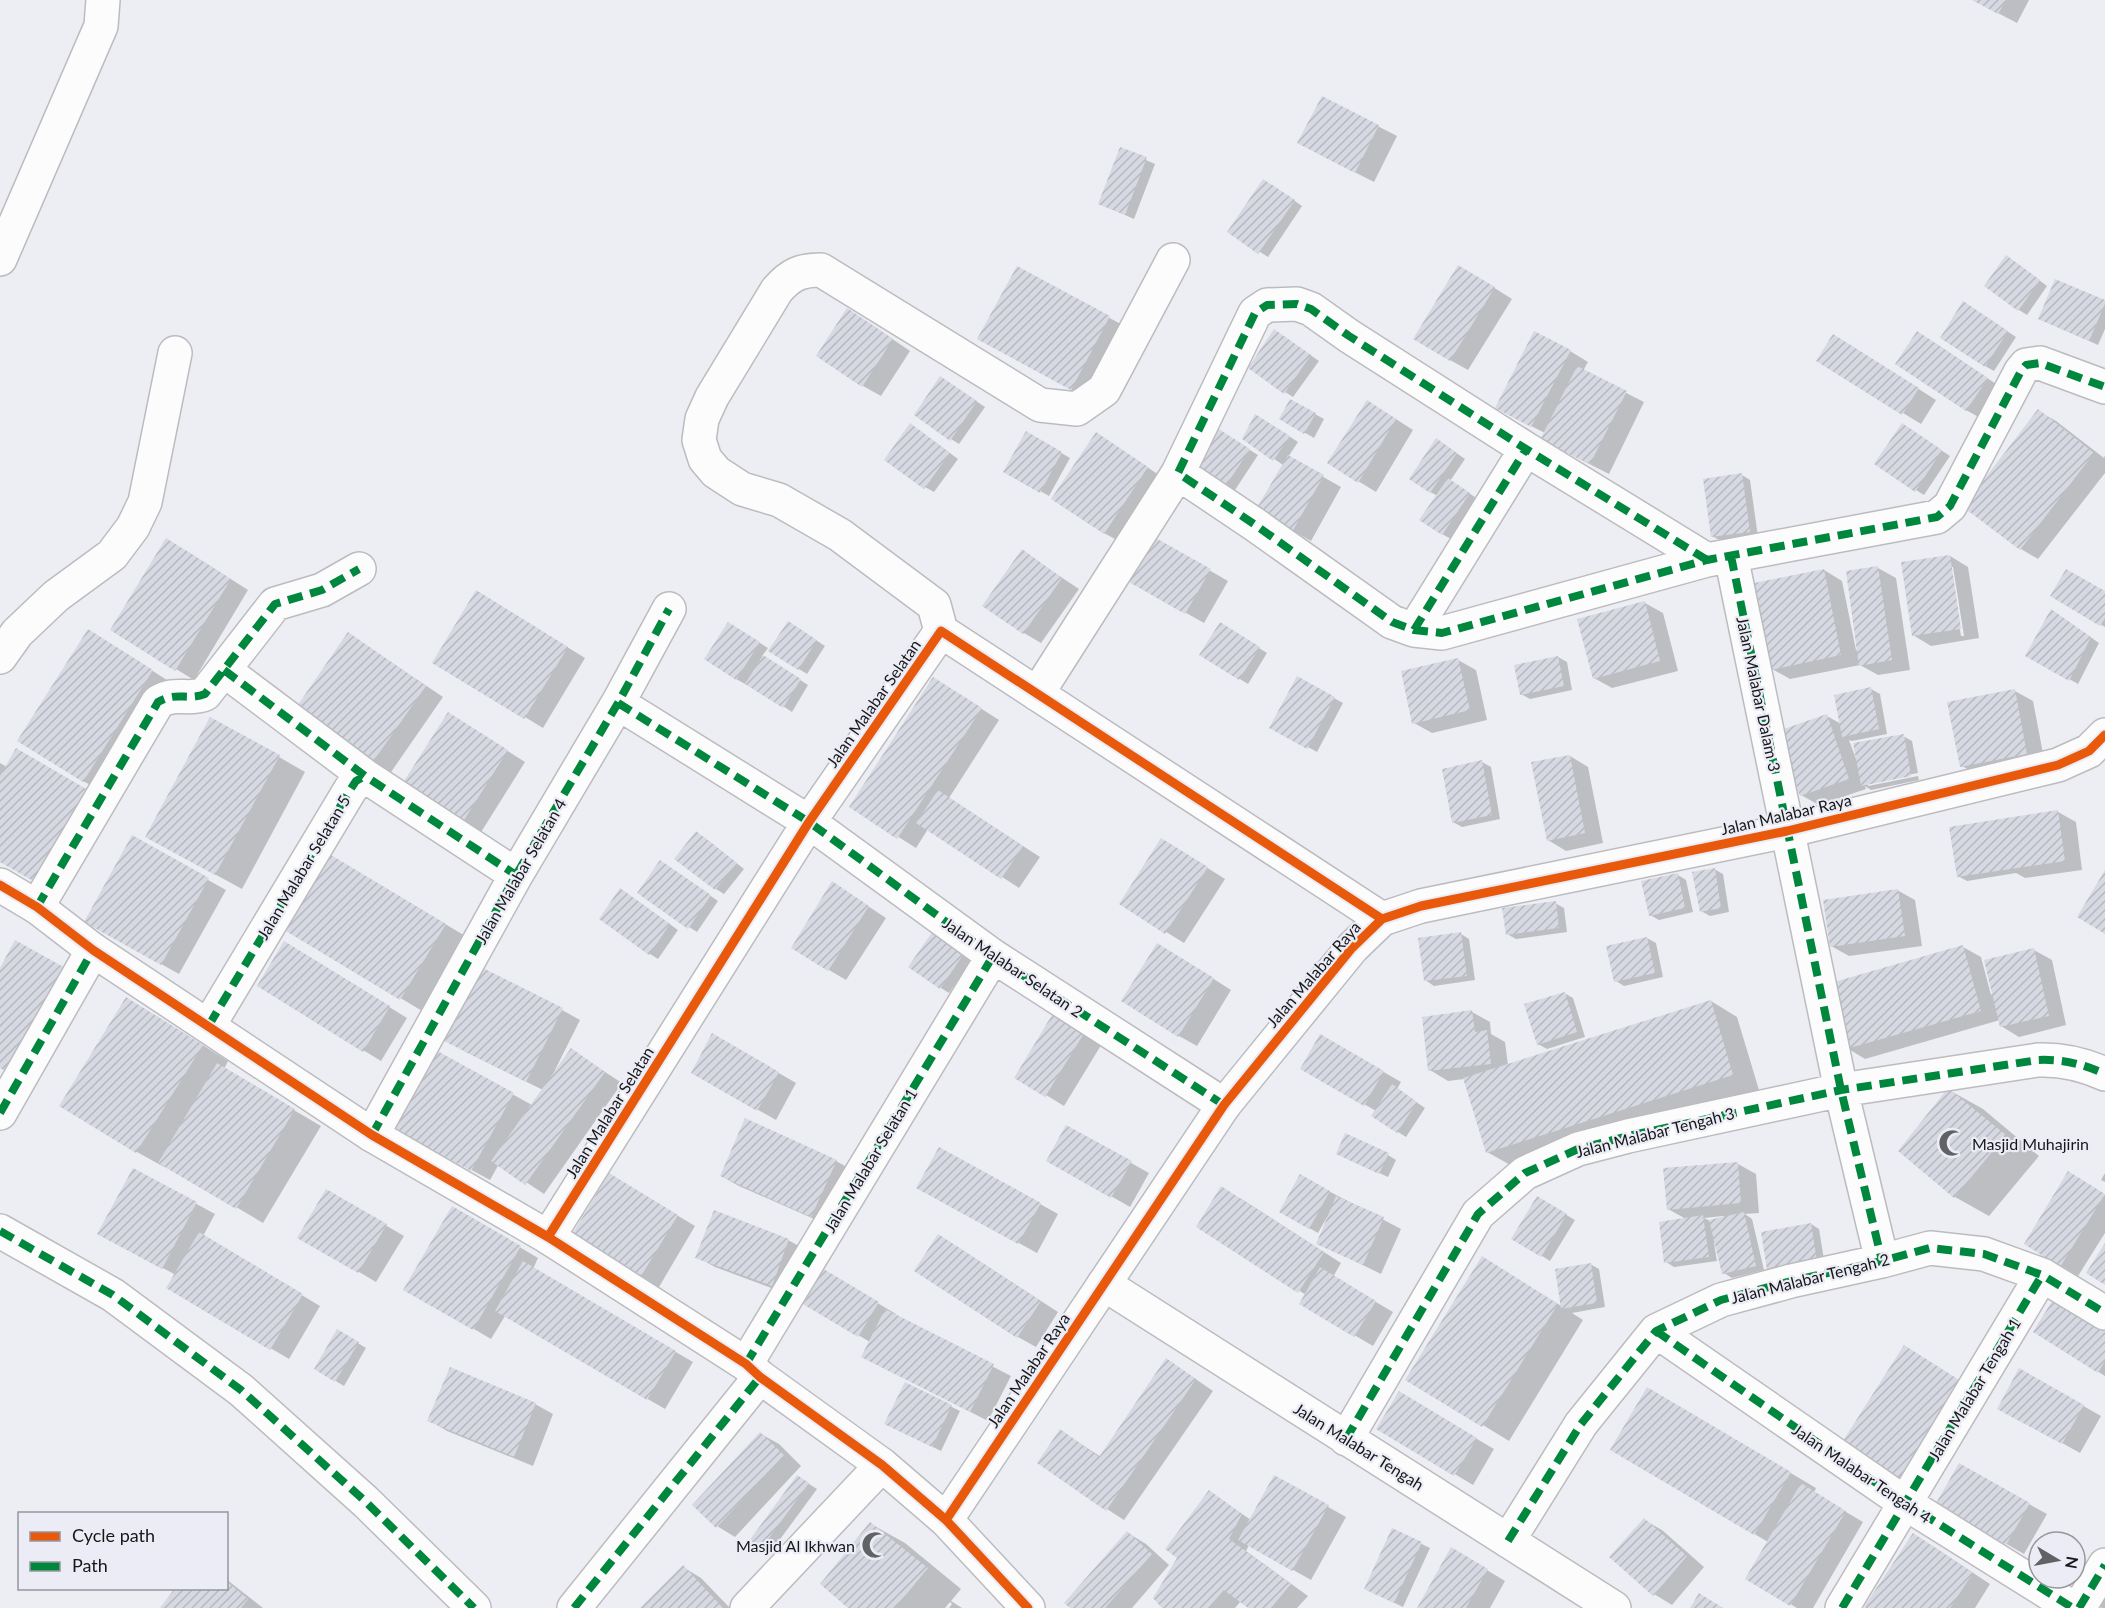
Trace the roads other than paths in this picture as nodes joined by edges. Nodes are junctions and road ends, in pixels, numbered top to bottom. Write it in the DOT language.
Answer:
graph roads {
  1 [pos="103,0"];
  2 [pos="0,260"];
  3 [pos="1173,260"];
  4 [pos="175,353"];
  5 [pos="2105,387"];
  6 [pos="1526,449"];
  7 [pos="1178,473"];
  8 [pos="1719,558"];
  9 [pos="358,569"];
  10 [pos="669,609"];
  11 [pos="1414,630"];
  12 [pos="941,631"];
  13 [pos="0,657"];
  14 [pos="224,670"];
  15 [pos="1036,694"];
  16 [pos="618,703"];
  17 [pos="2100,750"];
  18 [pos="365,776"];
  19 [pos="809,822"];
  20 [pos="1787,831"];
  21 [pos="516,875"];
  22 [pos="0,885"];
  23 [pos="37,907"];
  24 [pos="1382,919"];
  25 [pos="93,950"];
  26 [pos="993,956"];
  27 [pos="209,1025"];
  28 [pos="2105,1074"];
  29 [pos="1841,1090"];
  30 [pos="1224,1105"];
  31 [pos="0,1113"];
  32 [pos="372,1135"];
  33 [pos="0,1232"];
  34 [pos="548,1237"];
  35 [pos="1882,1261"];
  36 [pos="2042,1275"];
  37 [pos="1104,1284"];
  38 [pos="2105,1313"];
  39 [pos="1656,1332"];
  40 [pos="753,1370"];
  41 [pos="1346,1439"];
  42 [pos="882,1465"];
  43 [pos="1905,1503"];
  44 [pos="946,1520"];
  45 [pos="1508,1541"];
  46 [pos="2105,1565"];
  47 [pos="474,1608"];
  48 [pos="574,1608"];
  49 [pos="747,1608"];
  50 [pos="1028,1608"];
  51 [pos="1614,1608"];
  52 [pos="1842,1608"];
  53 [pos="2073,1608"];
  54 [pos="2079,1608"];
  1 -- 2 [label="street"];
  3 -- 12 [label="street"];
  4 -- 13 [label="street"];
  5 -- 8 [label="street"];
  6 -- 7 [label="street"];
  6 -- 8 [label="street"];
  6 -- 11 [label="street"];
  7 -- 11 [label="street"];
  7 -- 15 [label="street"];
  8 -- 11 [label="street"];
  8 -- 20 [label="street, Jalan Malabar Dalam 3"];
  9 -- 14 [label="street"];
  10 -- 16 [label="street, Jalan Malabar Selatan 4"];
  12 -- 15 [label="street, Jalan Malabar Selatan"];
  12 -- 19 [label="street, Jalan Malabar Selatan"];
  14 -- 18 [label="street"];
  14 -- 23 [label="street"];
  15 -- 24 [label="street, Jalan Malabar Selatan"];
  16 -- 19 [label="street, Jalan Malabar Selatan 2"];
  16 -- 21 [label="street, Jalan Malabar Selatan 4"];
  17 -- 20 [label="street, Jalan Malabar Raya"];
  18 -- 21 [label="street"];
  18 -- 27 [label="street, Jalan Malabar Selatan 5"];
  19 -- 26 [label="street, Jalan Malabar Selatan 2"];
  19 -- 34 [label="street, Jalan Malabar Selatan"];
  20 -- 24 [label="street, Jalan Malabar Raya"];
  20 -- 29 [label="street, Jalan Malabar Dalam 3"];
  21 -- 32 [label="street, Jalan Malabar Selatan 4"];
  22 -- 23 [label="street"];
  23 -- 25 [label="street"];
  24 -- 30 [label="street, Jalan Malabar Raya"];
  25 -- 27 [label="street"];
  25 -- 31 [label="street"];
  26 -- 30 [label="street, Jalan Malabar Selatan 2"];
  26 -- 40 [label="street, Jalan Malabar Selatan 1"];
  27 -- 32 [label="street"];
  28 -- 29 [label="street, Jalan Malabar Tengah 3"];
  29 -- 35 [label="street, Jalan Malabar Dalam 3"];
  29 -- 41 [label="street, Jalan Malabar Tengah 3"];
  30 -- 37 [label="street, Jalan Malabar Raya"];
  32 -- 34 [label="street"];
  33 -- 47 [label="street"];
  34 -- 40 [label="street"];
  35 -- 36 [label="street, Jalan Malabar Tengah 2"];
  35 -- 39 [label="street, Jalan Malabar Tengah 2"];
  36 -- 38 [label="street, Jalan Malabar Tengah 2"];
  36 -- 43 [label="street, Jalan Malabar Tengah 1"];
  37 -- 41 [label="street, Jalan Malabar Tengah"];
  37 -- 44 [label="street, Jalan Malabar Raya"];
  39 -- 43 [label="street, Jalan Malabar Tengah 4"];
  39 -- 45 [label="street, Jalan Malabar Tengah 2"];
  40 -- 42 [label="street"];
  40 -- 48 [label="street, Jalan Malabar Selatan 1"];
  41 -- 45 [label="street, Jalan Malabar Tengah"];
  42 -- 44 [label="street"];
  42 -- 49 [label="street"];
  43 -- 52 [label="street, Jalan Malabar Tengah 1"];
  43 -- 53 [label="street, Jalan Malabar Tengah 4"];
  44 -- 50 [label="street"];
  45 -- 51 [label="street, Jalan Malabar Tengah"];
  46 -- 54 [label="street"];
}
